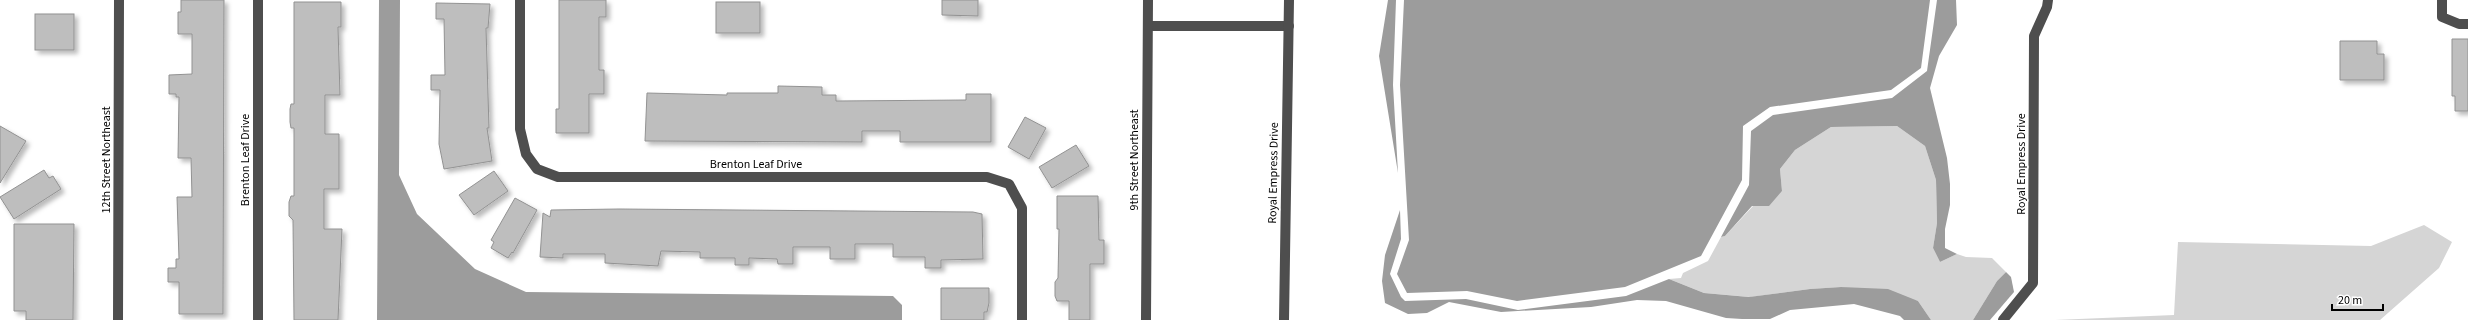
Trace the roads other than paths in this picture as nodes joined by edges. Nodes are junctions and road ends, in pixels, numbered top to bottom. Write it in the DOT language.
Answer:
graph roads {
  1 [pos="119,0"];
  2 [pos="258,0"];
  3 [pos="520,0"];
  4 [pos="1148,0"];
  5 [pos="1289,0"];
  6 [pos="2048,0"];
  7 [pos="2442,0"];
  8 [pos="2468,24"];
  9 [pos="1148,26"];
  10 [pos="1289,26"];
  11 [pos="118,320"];
  12 [pos="258,320"];
  13 [pos="1022,320"];
  14 [pos="1146,320"];
  15 [pos="1284,320"];
  16 [pos="2003,320"];
  1 -- 11 [label="street, 12th Street Northeast"];
  2 -- 12 [label="street, Brenton Leaf Drive"];
  3 -- 13 [label="street, Brenton Leaf Drive"];
  4 -- 9 [label="street, 9th Street Northeast"];
  5 -- 10 [label="street, Royal Empress Drive"];
  6 -- 16 [label="street, Royal Empress Drive"];
  7 -- 8 [label="street"];
  9 -- 10 [label="street"];
  9 -- 14 [label="street, 9th Street Northeast"];
  10 -- 15 [label="street, Royal Empress Drive"];
}
